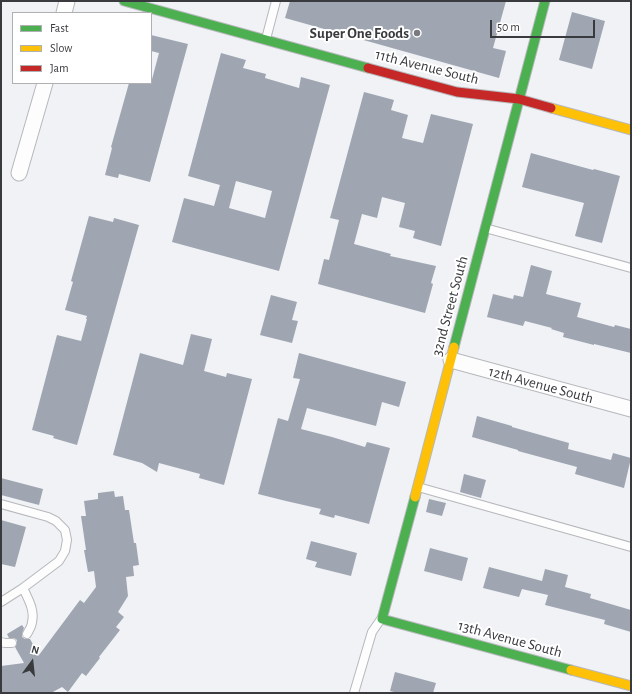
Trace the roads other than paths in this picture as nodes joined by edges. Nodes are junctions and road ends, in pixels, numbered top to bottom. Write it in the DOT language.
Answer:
graph roads {
  1 [pos="68,1"];
  2 [pos="124,1"];
  3 [pos="276,1"];
  4 [pos="545,1"];
  5 [pos="64,12"];
  6 [pos="266,40"];
  7 [pos="44,84"];
  8 [pos="519,99"];
  9 [pos="631,130"];
  10 [pos="19,173"];
  11 [pos="485,228"];
  12 [pos="631,268"];
  13 [pos="451,360"];
  14 [pos="631,409"];
  15 [pos="417,487"];
  16 [pos="1,504"];
  17 [pos="631,547"];
  18 [pos="23,588"];
  19 [pos="1,602"];
  20 [pos="382,619"];
  21 [pos="27,634"];
  22 [pos="1,642"];
  23 [pos="12,643"];
  24 [pos="631,686"];
  25 [pos="354,693"];
  1 -- 5 [label="street"];
  2 -- 6 [label="street, 11th Avenue South"];
  3 -- 6 [label="lane"];
  4 -- 8 [label="street, 32nd Street South"];
  6 -- 8 [label="street, 11th Avenue South"];
  7 -- 10 [label="street"];
  8 -- 9 [label="street, 11th Avenue South"];
  8 -- 11 [label="street, 32nd Street South"];
  11 -- 12 [label="lane"];
  11 -- 13 [label="street, 32nd Street South"];
  13 -- 14 [label="street, 12th Avenue South"];
  13 -- 15 [label="street, 32nd Street South"];
  15 -- 17 [label="lane"];
  15 -- 20 [label="street, 32nd Street South"];
  16 -- 18 [label="lane"];
  18 -- 19 [label="lane"];
  18 -- 21 [label="lane"];
  20 -- 24 [label="street, 13th Avenue South"];
  20 -- 25 [label="lane"];
  22 -- 23 [label="lane"];
}
